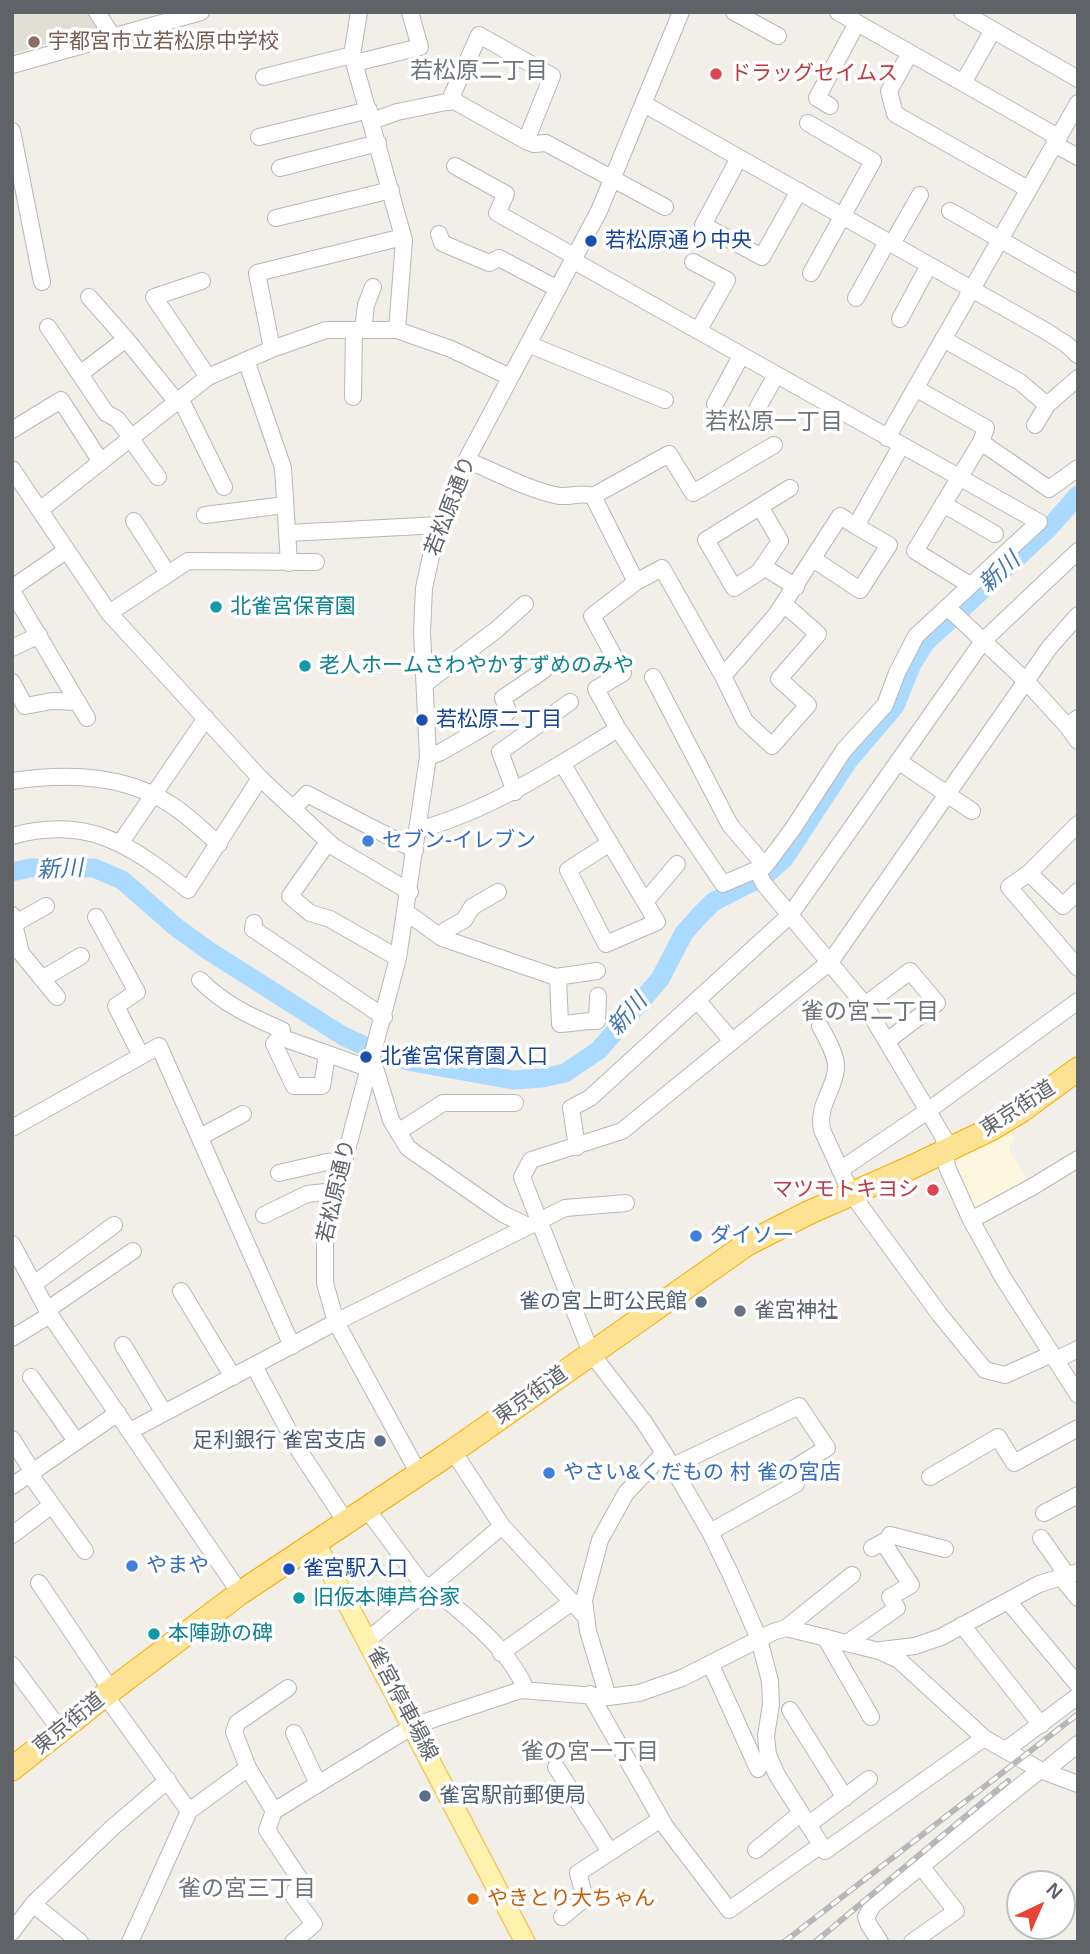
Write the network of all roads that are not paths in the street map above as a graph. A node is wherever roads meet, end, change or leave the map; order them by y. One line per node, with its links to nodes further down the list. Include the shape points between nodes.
1 (97, 12): 13 (street)
2 (201, 12): 9 (street)
3 (359, 12): 15 (street)
4 (410, 12): 15 (street, via 420,47)
5 (681, 12): 22 (street, 若松原通り)
6 (734, 12): 12 (street)
7 (838, 12): 10 (street)
8 (962, 12): 11 (street)
9 (158, 18): 13 (street)
10 (857, 23): 14 (street); 23 (street, via 817,98)
11 (993, 30): 18 (street); 19 (street)
12 (778, 36)
13 (113, 37): 16 (street)
14 (910, 53): 19 (street); 36 (street, via 889,91 895,114)
15 (354, 59): 17 (street); 24 (street)
16 (12, 65)
17 (264, 77)
18 (1078, 79)
19 (963, 83): 28 (street)
20 (449, 102): 24 (street); 29 (street, via 479,113); 29 (street, via 479,35 552,76)
21 (1078, 103): 28 (street)
22 (644, 104): 32 (street); 35 (street, 若松原通り)
23 (830, 106)
24 (370, 115): 27 (street); 30 (street)
25 (808, 123): 42 (street, via 873,160)
26 (12, 131): 53 (street)
27 (258, 137)
28 (1056, 140): 31 (street); 36 (street)
29 (526, 141): 35 (street, via 546,143)
30 (378, 143): 34 (street); 37 (street)
31 (1078, 157)
32 (739, 158): 38 (street); 38 (street, via 703,225 762,257)
33 (455, 166): 48 (street, via 506,194 497,214)
34 (280, 168)
35 (612, 181): 40 (street); 48 (street, 若松原通り)
36 (1028, 189): 46 (street)
37 (391, 190): 43 (street); 45 (street)
38 (799, 191): 42 (street)
39 (920, 195): 47 (street)
40 (666, 207)
41 (950, 211): 46 (street)
42 (844, 217): 47 (street); 51 (street)
43 (276, 218)
44 (439, 234): 56 (street, via 442,243 489,263 499,258)
45 (403, 237): 63 (street); 68 (street, via 257,273)
46 (1000, 240): 54 (street); 57 (street)
47 (890, 243): 50 (street); 59 (street)
48 (575, 259): 56 (street, 若松原通り); 64 (street)
49 (693, 262): 64 (street, via 727,280)
50 (929, 265): 57 (street); 60 (street)
51 (811, 273)
52 (202, 281): 74 (street, via 154,297)
53 (43, 282)
54 (1078, 284)
55 (373, 287): 62 (street)
56 (558, 289): 67 (street, 若松原通り)
57 (971, 289): 66 (street); 69 (street, via 1045,330)
58 (89, 297): 65 (street)
59 (856, 298)
60 (900, 319)
61 (48, 327): 72 (street)
62 (358, 330): 63 (street); 68 (street, via 326,330); 78 (street)
63 (397, 330): 75 (street)
64 (698, 331): 70 (street)
65 (127, 339): 72 (street); 79 (street)
66 (943, 339): 77 (street); 82 (street, via 1020,382)
67 (528, 344): 75 (street, 若松原通り); 80 (street)
68 (272, 349): 71 (street)
69 (1078, 355)
70 (741, 356): 73 (street); 81 (street)
71 (246, 360): 74 (street); 100 (street, via 283,468)
72 (80, 374): 86 (street, via 106,413)
73 (776, 375): 83 (street); 87 (street)
74 (208, 377): 79 (street)
75 (510, 377): 90 (street, 若松原通り)
76 (1078, 378): 82 (street)
77 (915, 388): 87 (street); 88 (street, via 986,428)
78 (353, 397)
79 (178, 400): 86 (street); 96 (street)
80 (666, 400)
81 (715, 404)
82 (1047, 405): 84 (street)
83 (757, 409)
84 (1035, 425)
85 (12, 430): 91 (street, via 61,400)
86 (131, 437): 91 (street); 94 (street)
87 (894, 442): 95 (street); 106 (street)
88 (981, 442): 92 (street, via 1049,489); 95 (street)
89 (774, 444): 98 (street, via 694,493 668,454)
90 (467, 460): 98 (street, via 544,491); 105 (street, 若松原通り)
91 (100, 461): 102 (street)
92 (1078, 468)
93 (12, 469): 102 (street)
94 (158, 477)
95 (959, 477): 99 (street); 117 (street, via 1039,522)
96 (224, 487)
97 (790, 488): 101 (street)
98 (593, 496): 116 (street)
99 (943, 504): 108 (street); 117 (street, via 915,551)
100 (285, 505): 103 (street); 107 (street)
101 (761, 508): 114 (street, via 780,541); 114 (street, via 706,540 734,588)
102 (40, 510): 109 (street)
103 (205, 515)
104 (134, 521): 115 (street)
105 (440, 525): 107 (street); 133 (street, 若松原通り, via 424,588)
106 (856, 526): 111 (street, via 841,516); 111 (street, via 889,545 859,590)
107 (288, 534): 113 (street)
108 (995, 534)
109 (68, 550): 119 (street); 123 (street)
110 (1078, 551): 126 (street)
111 (813, 559): 118 (street)
112 (316, 562): 113 (street)
113 (289, 563): 115 (street, via 188,561)
114 (764, 567): 118 (street)
115 (168, 574): 123 (street)
116 (636, 582): 129 (street, via 662,568); 139 (street, via 592,616 624,673 596,689)
117 (970, 586): 122 (street)
118 (796, 587): 121 (street)
119 (12, 589): 125 (street)
120 (524, 604): 133 (street, via 496,631)
121 (784, 604): 129 (street); 129 (street, via 818,634 779,679 808,705 772,746 745,722)
122 (952, 612): 126 (street); 160 (street, via 916,636 885,705 844,750)
123 (109, 613): 137 (street)
124 (1078, 615): 131 (street)
125 (39, 635): 127 (street); 134 (street)
126 (983, 642): 131 (street); 142 (street)
127 (12, 648)
128 (544, 670): 141 (street, via 503,698 508,710 505,715)
129 (723, 676)
130 (653, 677): 160 (street, via 730,825)
131 (1026, 681): 138 (street); 147 (street)
132 (12, 682): 134 (street, via 25,706)
133 (425, 683): 141 (street, 若松原通り)
134 (78, 702): 136 (street)
135 (570, 702): 146 (street, via 500,752)
136 (87, 718)
137 (206, 718): 144 (street); 148 (street)
138 (1072, 722): 140 (street)
139 (618, 729): 143 (street); 160 (street, via 723,884)
140 (1078, 741)
141 (428, 757): 152 (street, 若松原通り)
142 (898, 761): 147 (street); 168 (street)
143 (562, 764): 146 (street); 156 (street)
144 (260, 778): 149 (street); 157 (street)
145 (12, 781): 148 (street, via 87,777 131,785)
146 (514, 792): 152 (street)
147 (948, 794): 150 (street); 175 (street)
148 (153, 795): 154 (street); 157 (street, via 174,806)
149 (293, 809): 155 (street); 158 (street, via 307,794)
150 (972, 811)
151 (1078, 824): 161 (street)
152 (418, 830): 158 (street, 若松原通り)
153 (12, 836): 154 (street, via 50,829 83,831)
154 (121, 842): 157 (street, via 188,890)
155 (328, 842): 163 (street); 174 (street, via 290,896 310,913 330,919)
156 (610, 843): 165 (street); 165 (street, via 568,870 606,944 657,922)
157 (219, 844)
158 (415, 850): 163 (street, 若松原通り)
159 (677, 864): 165 (street)
160 (761, 873): 168 (street)
161 (1029, 873): 162 (street, via 1063,906); 176 (street, via 1009,887)
162 (1078, 891)
163 (410, 892): 167 (street, 若松原通り)
164 (498, 892): 172 (street, via 446,930)
165 (645, 902)
166 (46, 906): 170 (street)
167 (406, 912): 172 (street); 174 (street, 若松原通り)
168 (790, 915): 175 (street); 183 (street)
169 (96, 917): 193 (street, via 137,992 116,1006)
170 (13, 920): 179 (street, via 21,953)
171 (254, 923): 186 (street, via 253,929)
172 (447, 939): 178 (street)
173 (81, 957): 179 (street)
174 (398, 958): 186 (street, 若松原通り)
175 (831, 961): 185 (street); 189 (street)
176 (1078, 968)
177 (597, 971): 178 (street)
178 (558, 977): 181 (street, via 559,1024 597,1021)
179 (42, 979): 182 (street)
180 (200, 980): 188 (street, via 229,1004 282,1030)
181 (597, 996)
182 (57, 997)
183 (697, 1000): 189 (street); 201 (street, via 590,1098 571,1108)
184 (1078, 1000): 196 (street)
185 (865, 1005): 190 (street); 190 (street, via 910,971 937,1003)
186 (384, 1017): 192 (street, 若松原通り)
187 (820, 1026): 205 (street, via 836,1070 820,1120)
188 (280, 1038): 191 (street); 191 (street, via 274,1044 294,1086 323,1086)
189 (732, 1041): 201 (street, via 622,1131)
190 (887, 1041): 196 (street)
191 (327, 1055): 192 (street)
192 (372, 1055): 199 (street); 204 (street, 若松原通り)
193 (141, 1056): 198 (street); 200 (street, via 159,1046)
194 (1078, 1069): 202 (highway, 東京街道, via 1021,1111)
195 (515, 1103): 199 (street, via 443,1103)
196 (929, 1110): 202 (street, via 944,1138); 205 (street)
197 (243, 1114): 200 (street)
198 (12, 1128)
199 (398, 1132): 212 (street, via 408,1148 503,1214)
200 (200, 1137): 222 (street)
201 (577, 1147): 212 (street, via 531,1160 522,1177)
202 (945, 1152): 208 (highway, 東京街道); 211 (street, via 951,1178)
203 (1078, 1159): 211 (street)
204 (343, 1161): 206 (street); 207 (street, 若松原通り)
205 (840, 1170): 208 (street)
206 (279, 1173)
207 (335, 1191): 210 (street, via 307,1194); 219 (street, 若松原通り, via 323,1266)
208 (851, 1193): 224 (highway, 東京街道, via 747,1244); 225 (street, via 985,1370 1005,1375)
209 (626, 1203): 212 (street, via 565,1208)
210 (264, 1215)
211 (971, 1220): 225 (street)
212 (534, 1223): 219 (street); 224 (street)
213 (114, 1225): 216 (street)
214 (12, 1244): 216 (street)
215 (133, 1251): 218 (street)
216 (34, 1284): 218 (street)
217 (181, 1291): 228 (street)
218 (49, 1312): 220 (street); 230 (street)
219 (336, 1322): 222 (street); 239 (street, 若松原通り)
220 (12, 1338)
221 (124, 1345): 231 (street)
222 (292, 1346): 226 (street)
223 (1078, 1349): 225 (street)
224 (591, 1353): 236 (highway, 東京街道); 237 (street)
225 (1054, 1357): 229 (street)
226 (254, 1366): 228 (street); 246 (street, via 300,1452)
227 (31, 1377): 235 (street)
228 (233, 1377): 231 (street)
229 (1078, 1395)
230 (118, 1413): 233 (street); 235 (street)
231 (164, 1413): 233 (street)
232 (1078, 1428): 240 (street, via 1014,1463 998,1437)
233 (130, 1431): 258 (street)
234 (12, 1439): 238 (street)
235 (76, 1441): 238 (street)
236 (453, 1451): 239 (highway, 東京街道); 247 (street)
237 (667, 1460): 248 (street); 248 (street, via 799,1406 827,1448 788,1472 796,1484); 262 (street, via 626,1493 600,1540 584,1600)
238 (32, 1471): 241 (street); 243 (street)
239 (419, 1474): 244 (highway, 東京街道)
240 (930, 1477)
241 (12, 1486)
242 (1078, 1495): 245 (street)
243 (52, 1505): 249 (street); 253 (street)
244 (366, 1508): 246 (highway, 東京街道); 257 (street)
245 (1044, 1513)
246 (346, 1522): 251 (highway, 東京街道)
247 (502, 1526): 257 (street); 261 (street)
248 (710, 1532): 266 (street)
249 (12, 1535)
250 (1041, 1538): 255 (street)
251 (316, 1542): 258 (highway, 東京街道); 267 (main road, 雀宮停車場線)
252 (945, 1549): 268 (street, via 890,1535 878,1545 911,1585 890,1597 897,1608)
253 (85, 1551)
254 (852, 1575): 264 (street)
255 (1069, 1575): 259 (street); 260 (street)
256 (39, 1583): 276 (street)
257 (428, 1587): 267 (street); 270 (street)
258 (240, 1593): 276 (highway, 東京街道)
259 (1078, 1598)
260 (1008, 1601): 263 (street); 273 (street)
261 (572, 1602): 262 (street); 270 (street)
262 (585, 1616): 279 (street)
263 (961, 1625): 269 (street, via 915,1646); 282 (street)
264 (786, 1628): 265 (street); 266 (street)
265 (825, 1637): 268 (street); 281 (street)
266 (758, 1639): 272 (street); 302 (street, via 770,1681 768,1755)
267 (368, 1640): 283 (main road, 雀宮停車場線)
268 (847, 1643): 269 (street)
269 (879, 1651): 286 (street, via 908,1667)
270 (501, 1653): 275 (street, via 519,1673)
271 (12, 1665): 284 (street)
272 (711, 1665): 279 (street, via 639,1693); 292 (street)
273 (1078, 1685)
274 (288, 1688): 290 (street, via 237,1723 234,1732)
275 (526, 1690): 277 (street); 283 (street)
276 (108, 1693): 284 (highway, 東京街道); 295 (street)
277 (590, 1694): 279 (street); 301 (street)
278 (1078, 1696): 282 (street)
279 (608, 1697)
280 (790, 1710): 298 (street)
281 (871, 1717)
282 (1041, 1725): 288 (street)
283 (413, 1726): 296 (street); 313 (main road, 雀宮停車場線)
284 (61, 1731): 291 (highway, 東京街道)
285 (293, 1733): 296 (street)
286 (985, 1738): 288 (street); 303 (street, via 825,1851)
287 (1078, 1744): 293 (street)
288 (1007, 1749): 293 (street)
289 (555, 1767): 305 (street)
290 (248, 1768): 299 (street); 300 (street)
291 (12, 1769)
292 (758, 1769)
293 (1042, 1771): 297 (street); 306 (street)
294 (869, 1779): 298 (street)
295 (168, 1780): 299 (street); 307 (street)
296 (318, 1784): 300 (street)
297 (1078, 1784)
298 (845, 1798): 302 (street)
299 (189, 1811): 311 (street)
300 (274, 1811): 312 (street, via 267,1830 303,1884 294,1897 314,1924)
301 (661, 1819): 303 (street, via 729,1910); 305 (street)
302 (804, 1819): 303 (street); 304 (street)
303 (821, 1845)
304 (755, 1850)
305 (610, 1852): 308 (street, via 578,1873 584,1899)
306 (921, 1866): 314 (street, via 866,1916); 315 (street, via 956,1912)
307 (33, 1904): 309 (street); 310 (street)
308 (562, 1917)
309 (12, 1932)
310 (80, 1942)
311 (130, 1942)
312 (293, 1942)
313 (525, 1942)
314 (880, 1942)
315 (912, 1942)

